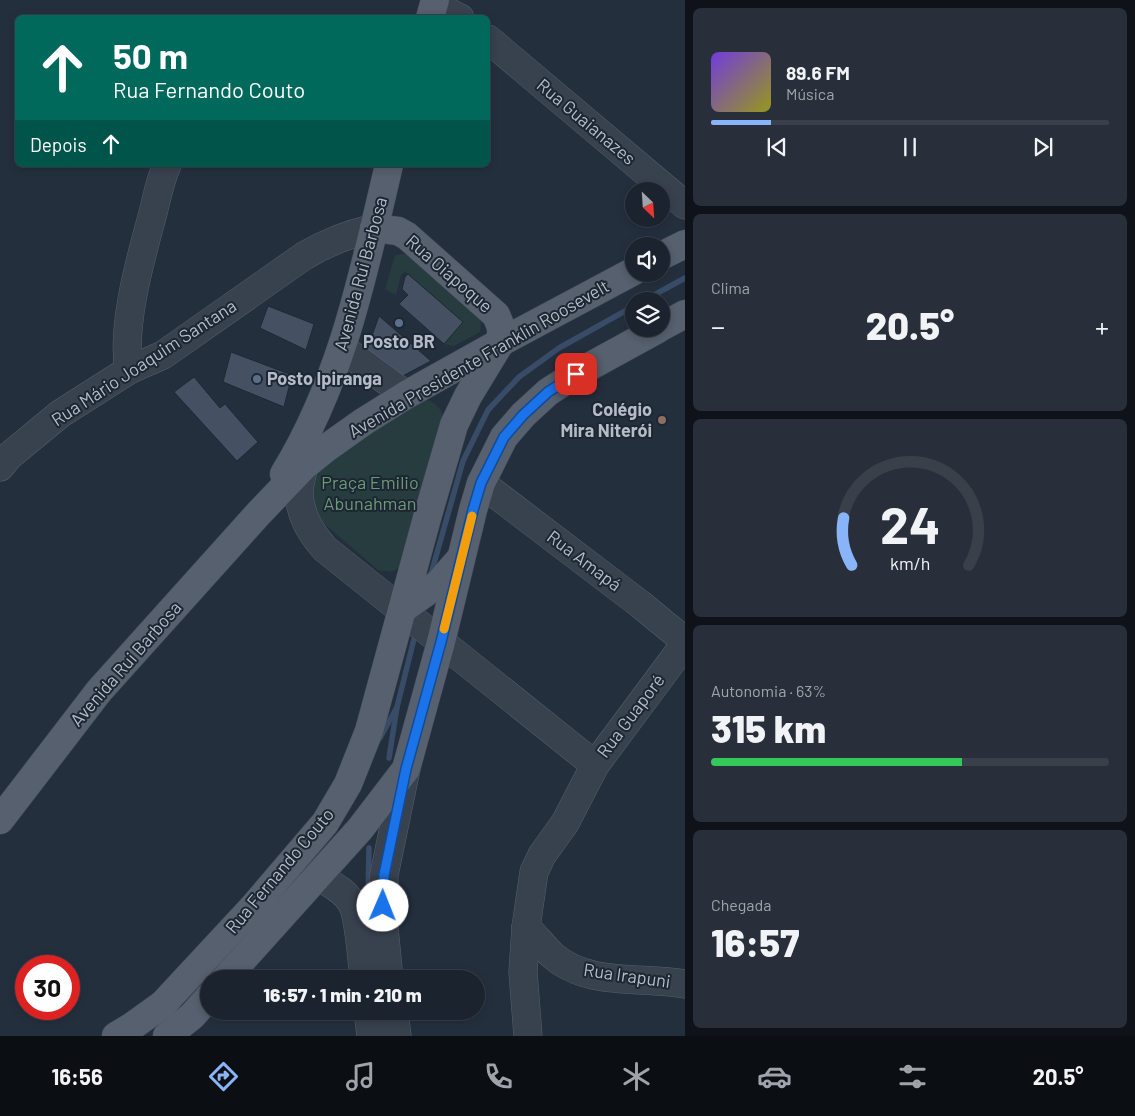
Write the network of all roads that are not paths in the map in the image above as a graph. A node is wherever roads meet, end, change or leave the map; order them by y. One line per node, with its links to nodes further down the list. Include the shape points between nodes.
1 (433, 8): 2 (street)
2 (452, 15)
3 (490, 42): 6 (street, Rua Guaianazes)
4 (166, 167): 16 (street, via 141,257 128,325 126,357)
5 (389, 167): 7 (main road, Avenida Rui Barbosa)
6 (685, 204)
7 (374, 228): 14 (main road, Rua Oiapoque, via 398,231 407,236 496,315 501,327); 15 (main road, Avenida Rui Barbosa); 16 (street, Rua Mário Joaquim Santana, via 317,248 163,355)
8 (685, 244): 9 (main road)
9 (670, 252)
10 (625, 276): 14 (main road, Avenida Presidente Franklin Roosevelt)
11 (685, 314): 12 (main road)
12 (670, 322)
13 (644, 337): 22 (main road, via 548,392 504,437)
14 (501, 342): 17 (main road, Avenida Presidente Franklin Roosevelt); 18 (main road)
15 (342, 348): 17 (street); 23 (main road, Avenida Rui Barbosa, via 304,441)
16 (129, 370): 21 (street, Rua Mário Joaquim Santana, via 60,414 8,456)
17 (406, 395): 18 (main road, via 437,397 450,410); 19 (main road, Avenida Presidente Franklin Roosevelt)
18 (454, 425): 25 (main road)
19 (325, 449): 20 (main road, Avenida Rui Barbosa)
20 (304, 466): 23 (main road, Avenida Rui Barbosa); 25 (street, via 299,492 312,534 326,549)
21 (0, 467)
22 (481, 483): 24 (main road); 27 (street, Rua Amapá, via 640,604)
23 (259, 513): 30 (main road, Avenida Rui Barbosa, via 99,691)
24 (462, 558): 25 (main road, via 439,583); 26 (main road, Rua Fernando Couto)
25 (403, 610): 26 (street); 40 (main road, Rua Fernando Couto, via 369,731 348,784 325,823 163,1004)
26 (441, 642): 28 (street); 29 (main road, Rua Fernando Couto)
27 (685, 643): 28 (street, Rua Guaporé)
28 (595, 765): 32 (street, Rua Guaporé, via 565,823 534,872)
29 (406, 769): 31 (main road, Rua Fernando Couto, via 360,829); 35 (street, via 384,875 383,917)
30 (0, 820)
31 (318, 875): 33 (main road, Rua Fernando Couto); 34 (street, via 352,902)
32 (526, 927): 36 (street, Rua Irapuni, via 553,956 580,972); 44 (street, Rua Guaporé, via 523,972)
33 (233, 970)
34 (363, 970)
35 (388, 970)
36 (685, 984)
37 (200, 1007): 41 (main road)
38 (369, 1020): 42 (street)
39 (395, 1020): 43 (street)
40 (116, 1036)
41 (167, 1036)
42 (371, 1036)
43 (397, 1036)
44 (528, 1036)

